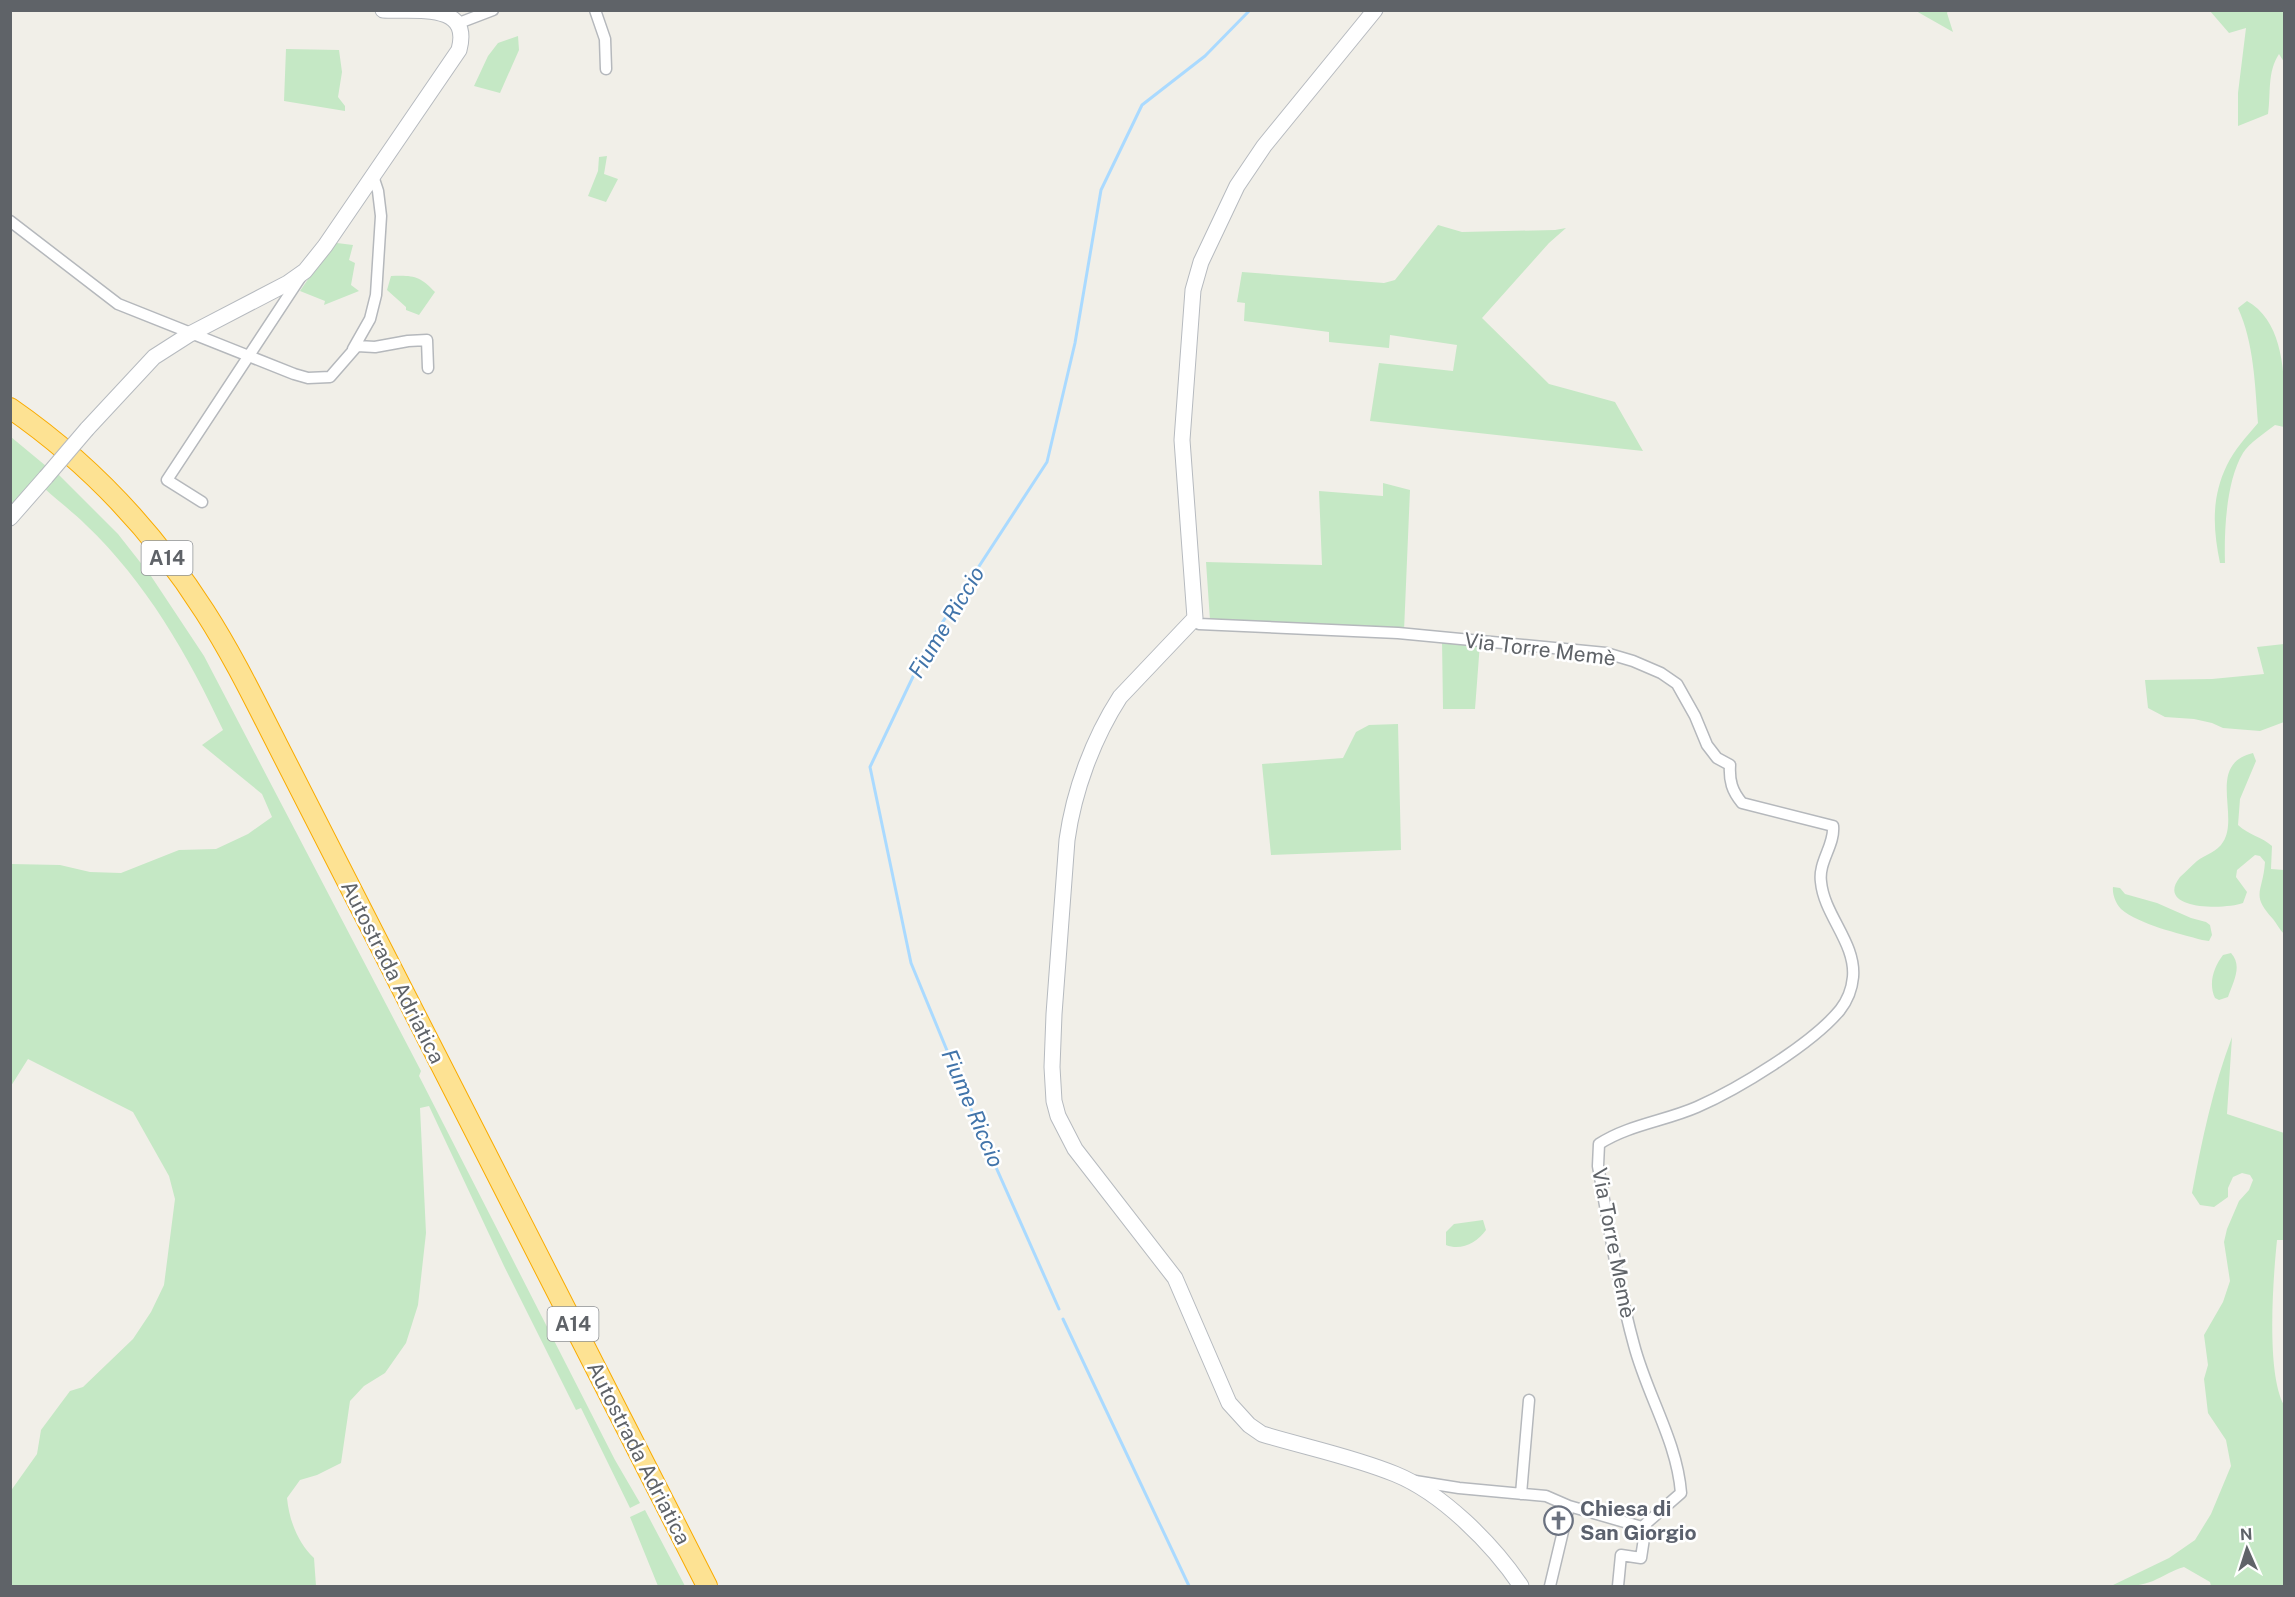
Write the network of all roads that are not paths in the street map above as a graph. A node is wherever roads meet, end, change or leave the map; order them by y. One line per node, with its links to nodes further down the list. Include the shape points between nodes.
1 (383, 10): 5 (street, via 437,13)
2 (493, 10): 5 (street)
3 (596, 10): 6 (street, via 605,39)
4 (1375, 10): 18 (street, via 1264,146 1237,186 1195,280 1182,440)
5 (459, 23): 7 (street, via 459,50)
6 (606, 69)
7 (373, 176): 9 (street); 11 (street, via 381,216 376,295 370,319)
8 (10, 221): 10 (street, via 118,304)
9 (304, 271): 10 (street, via 274,292); 12 (street)
10 (190, 334): 12 (street); 17 (street, bridge, via 154,357)
11 (353, 349): 12 (street, via 339,369 322,379 308,378); 13 (street, via 427,340)
12 (248, 356): 16 (street, via 166,480)
13 (428, 368)
14 (10, 408): 19 (highway, Autostrada Adriatica / A14, via 88,471 154,540 220,637)
15 (10, 424): 19 (highway, Autostrada Adriatica / A14, via 75,477 149,556 208,642)
16 (202, 502)
17 (10, 518)
18 (1195, 618): 22 (street, via 1120,697 1088,760 1070,816 1054,1014 1052,1066 1056,1108 1075,1149 1175,1278 1222,1389 1237,1414 1262,1434); 25 (street, Via Torre Memè, via 1199,624 1398,633 1573,649 1633,661 1677,684 1707,745 1717,758 1730,765 1734,793 1742,802 1833,826 1820,880 1852,964 1850,991 1841,1008 1827,1024 1786,1055 1740,1084 1697,1107 1613,1135 1599,1144 1598,1166 1634,1346 1680,1473 1681,1493)
19 (271, 747): 20 (highway, Autostrada Adriatica / A14)
20 (433, 1064): 26 (highway, Autostrada Adriatica / A14); 27 (highway, Autostrada Adriatica / A14)
21 (1529, 1400): 23 (street)
22 (1410, 1480): 23 (street); 28 (street, via 1482,1537)
23 (1521, 1494): 24 (street, via 1546,1496)
24 (1569, 1506): 25 (street); 29 (street)
25 (1646, 1525): 30 (street, via 1641,1558 1621,1555)
26 (693, 1587)
27 (708, 1587)
28 (1521, 1587)
29 (1550, 1587)
30 (1618, 1587)

